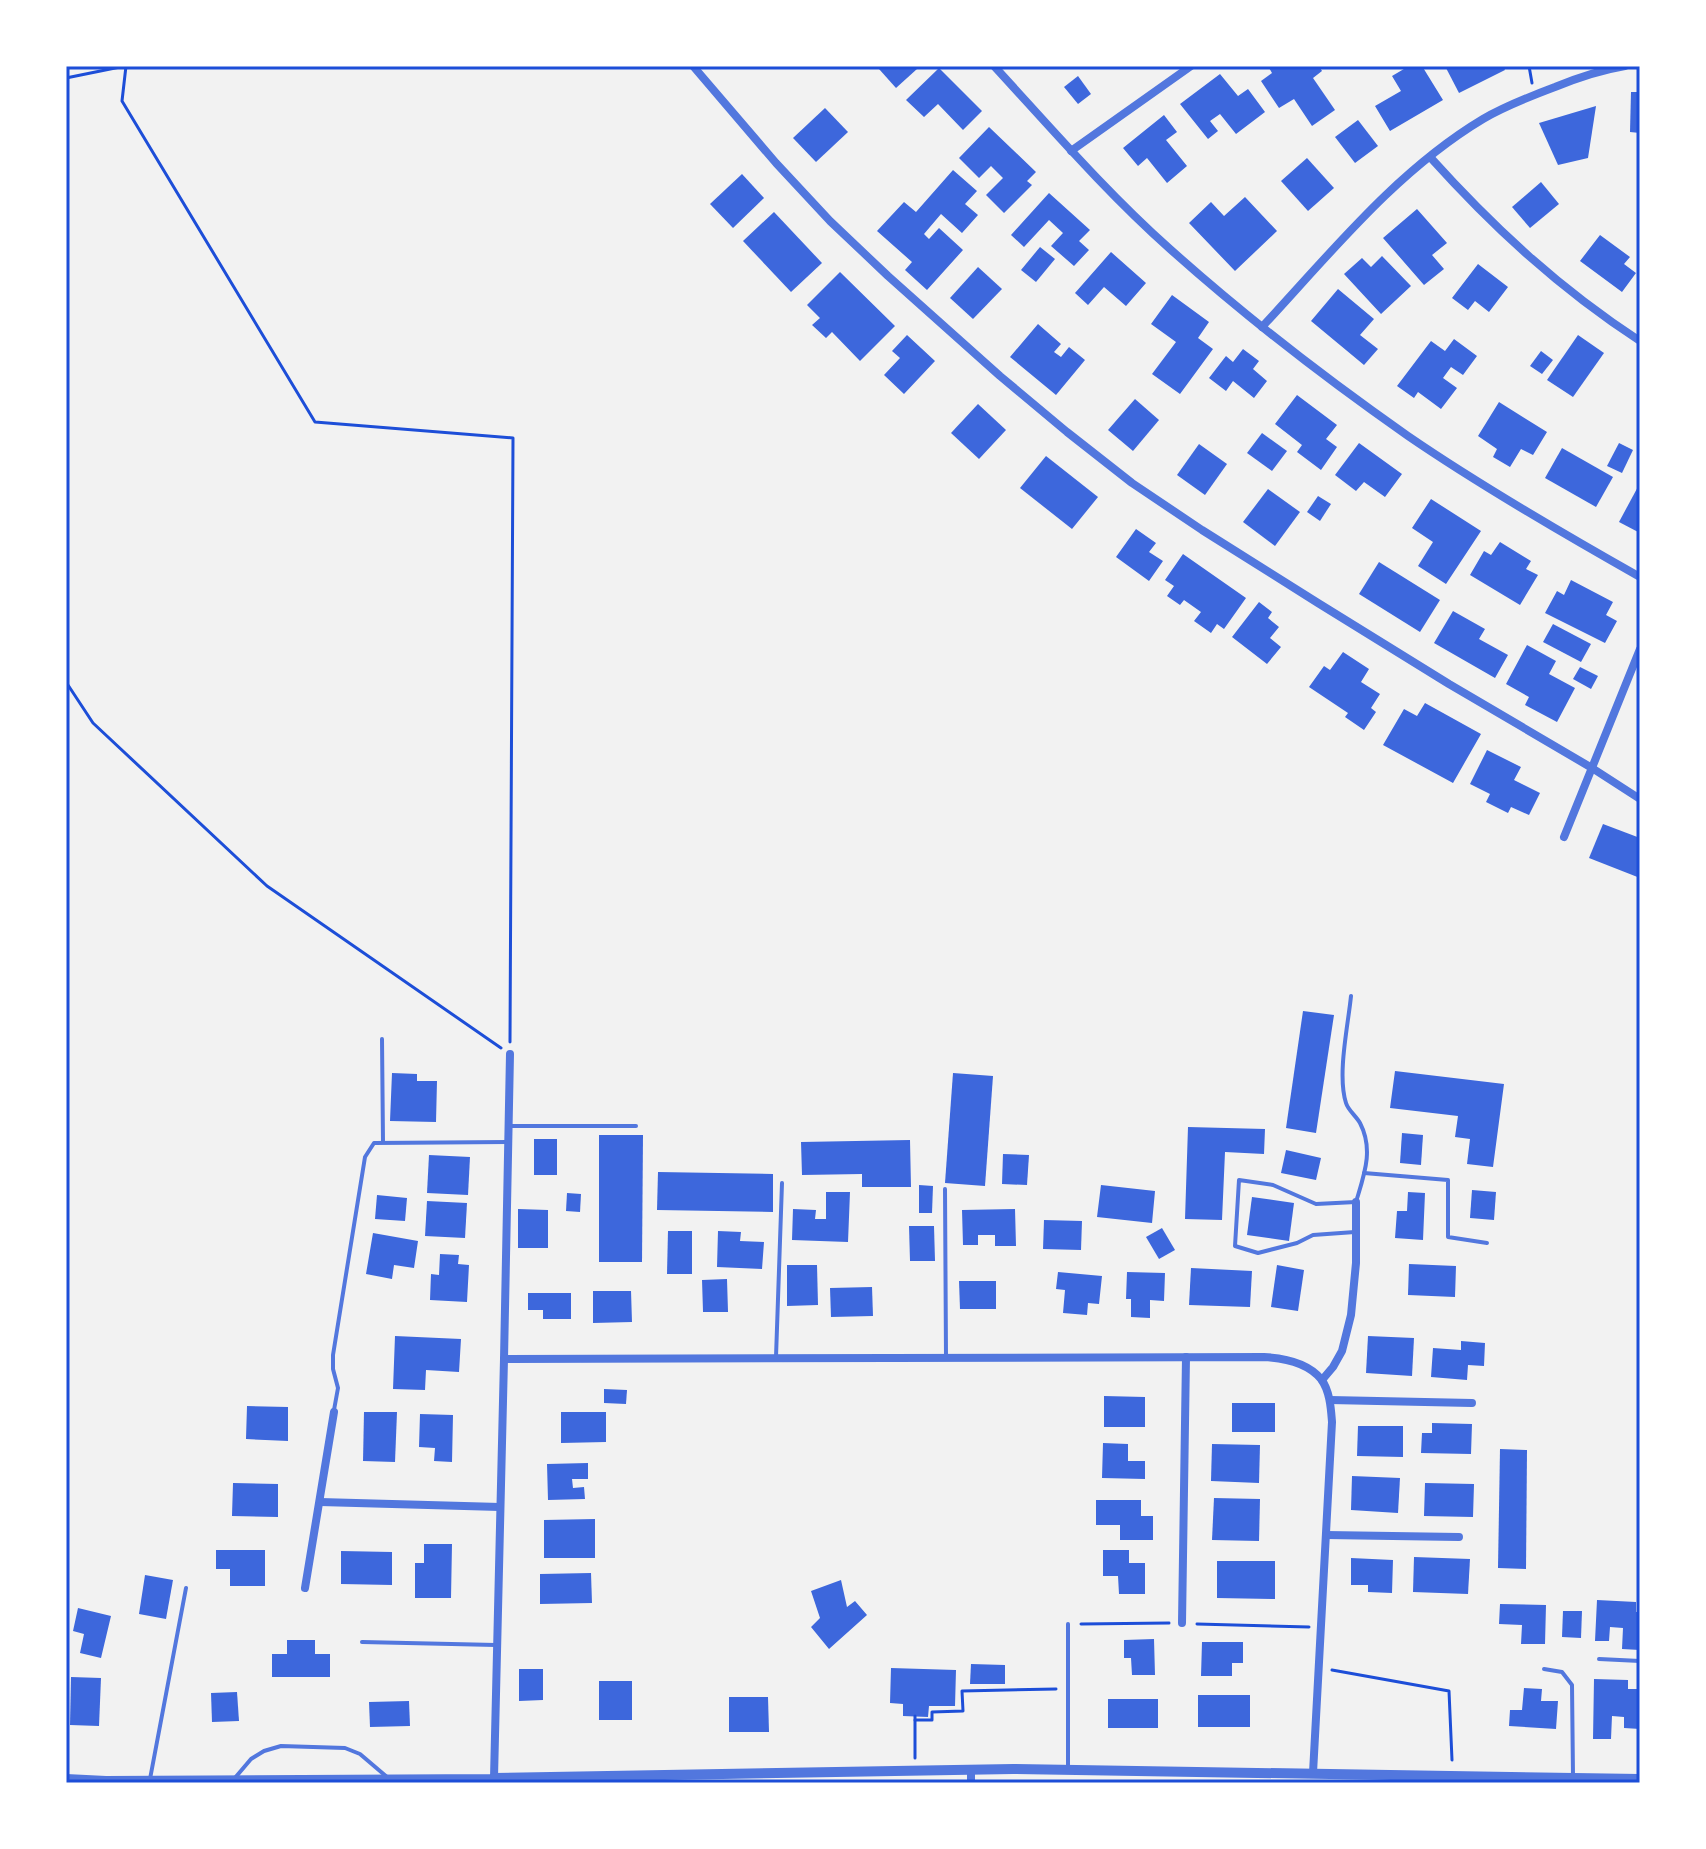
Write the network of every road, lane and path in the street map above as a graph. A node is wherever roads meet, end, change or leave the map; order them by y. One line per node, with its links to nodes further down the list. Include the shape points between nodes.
1 (126, 66): 6 (path); 19 (path, via 122,101 315,422 513,438)
2 (693, 66): 14 (street, via 849,239 1000,376 1110,466 1202,530)
3 (994, 66): 7 (street)
4 (1191, 66): 7 (street)
5 (1625, 66): 8 (street, via 1535,94 1484,119)
6 (66, 78)
7 (1071, 151): 9 (street, via 1169,248)
8 (1430, 157): 9 (street, via 1371,211); 10 (street, via 1517,247)
9 (1262, 327): 11 (street, via 1410,437)
10 (1640, 341)
11 (1640, 577)
12 (1640, 649): 14 (street)
13 (66, 682): 19 (path, via 93,723 267,886)
14 (1592, 768): 15 (street); 16 (street)
15 (1640, 799)
16 (1564, 837)
17 (1351, 996): 24 (lane, via 1342,1076 1346,1105 1360,1122 1365,1140)
18 (382, 1039): 22 (lane)
19 (510, 1054): 20 (street)
20 (509, 1126): 21 (lane); 23 (street)
21 (636, 1126)
22 (383, 1142): 23 (lane); 37 (lane, via 374,1143 365,1157 333,1355 338,1388)
23 (508, 1142): 33 (street)
24 (1364, 1173): 27 (lane); 29 (lane, via 1448,1180 1448,1237)
25 (782, 1183): 32 (lane)
26 (945, 1189): 30 (lane)
27 (1356, 1202): 28 (street); 28 (lane, via 1316,1204 1273,1185 1239,1180 1235,1246 1258,1253 1313,1235)
28 (1356, 1232): 34 (street, via 1351,1315 1342,1351)
29 (1487, 1243)
30 (946, 1357): 31 (street); 32 (street)
31 (1186, 1357): 34 (street, via 1285,1359); 44 (street)
32 (776, 1358): 33 (street)
33 (504, 1359): 39 (street)
34 (1322, 1380): 35 (street)
35 (1330, 1400): 36 (street); 40 (street)
36 (1472, 1403)
37 (334, 1412): 38 (street)
38 (320, 1502): 39 (street); 43 (street)
39 (500, 1507): 47 (street)
40 (1326, 1535): 41 (street); 50 (street)
41 (1459, 1537)
42 (186, 1588): 64 (lane)
43 (305, 1588)
44 (1182, 1623)
45 (1068, 1624): 52 (lane)
46 (362, 1642): 47 (lane)
47 (497, 1645): 65 (street)
48 (1599, 1659): 49 (lane)
49 (1640, 1661)
50 (1319, 1668): 56 (street); 66 (path, via 1449,1691)
51 (1544, 1669): 61 (lane, via 1562,1672 1572,1685)
52 (1068, 1689): 54 (path, via 962,1691 963,1711 932,1712 932,1720 915,1718); 55 (lane)
53 (971, 1769): 54 (street); 55 (street); 68 (street)
54 (915, 1770): 59 (street)
55 (1068, 1770): 60 (street)
56 (1313, 1773): 60 (street); 66 (street)
57 (66, 1778): 64 (street)
58 (389, 1778): 62 (lane, via 345,1748 281,1746 251,1759); 65 (street); 67 (street)
59 (731, 1778): 65 (street)
60 (1226, 1778)
61 (1573, 1778): 63 (street); 66 (street)
62 (234, 1779): 64 (street); 67 (street)
63 (1640, 1779)
64 (150, 1780)
65 (494, 1780)
66 (1452, 1780)
67 (273, 1781)
68 (971, 1783)

